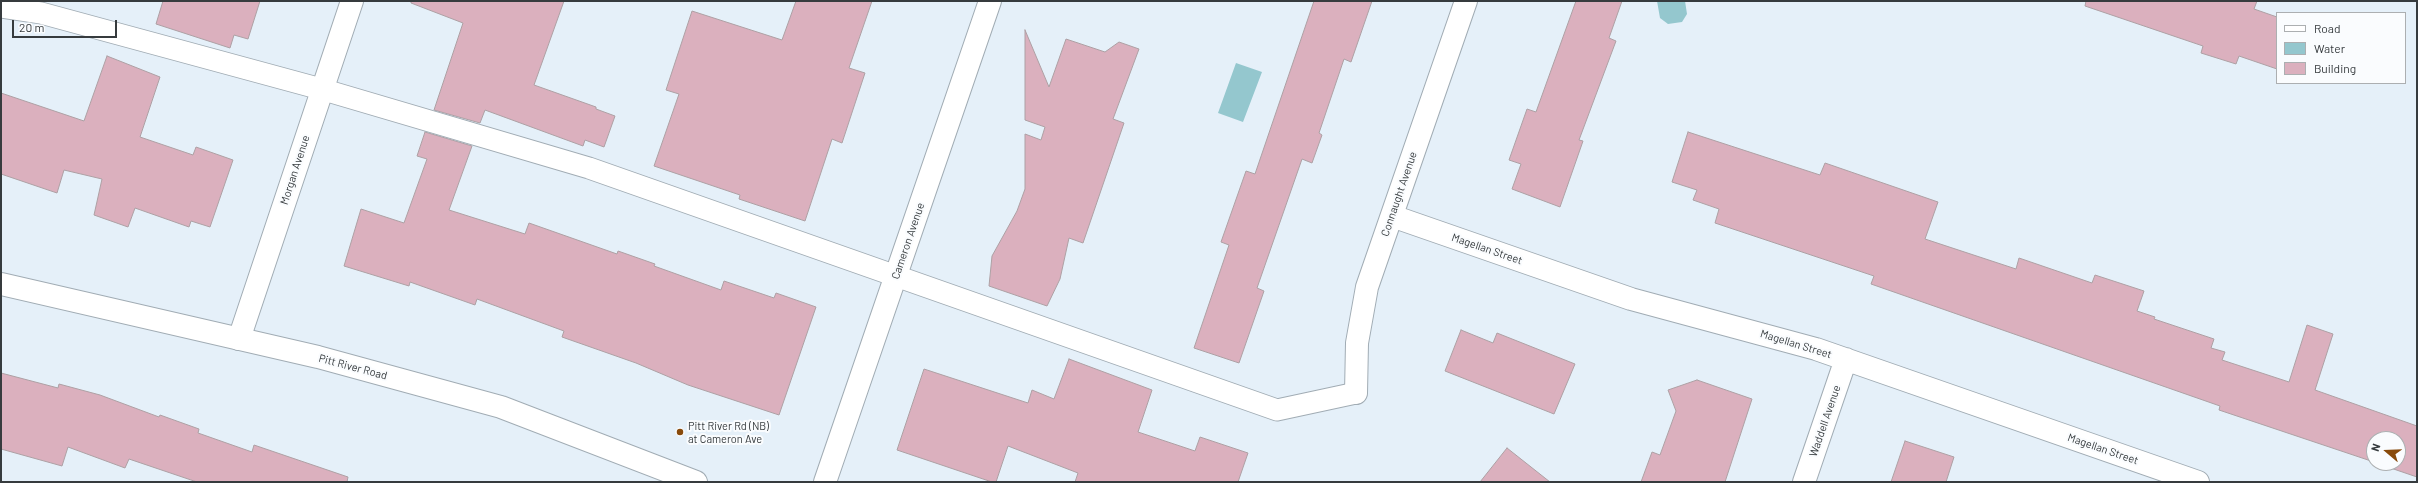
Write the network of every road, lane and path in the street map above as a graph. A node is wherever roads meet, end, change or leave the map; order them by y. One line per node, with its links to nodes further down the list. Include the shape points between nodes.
1 (352, 1): 5 (street, Morgan Avenue)
2 (990, 1): 7 (street, Cameron Avenue)
3 (1466, 1): 6 (street, Connaught Avenue)
4 (1, 7): 5 (lane, via 41,13)
5 (321, 89): 7 (lane, via 589,168); 9 (street, Morgan Avenue)
6 (1392, 216): 10 (street, Magellan Street, via 1631,299 1786,340); 11 (street, Connaught Avenue, via 1367,287 1361,316 1357,343)
7 (896, 276): 11 (lane, via 1277,410); 13 (street, Cameron Avenue)
8 (1, 284): 9 (street, Pitt River Road)
9 (239, 339): 12 (street, Pitt River Road, via 318,357 501,407)
10 (1846, 359): 14 (street, Waddell Avenue); 15 (street, Magellan Street)
11 (1356, 393)
12 (696, 482)
13 (825, 482)
14 (1804, 482)
15 (2198, 482)

